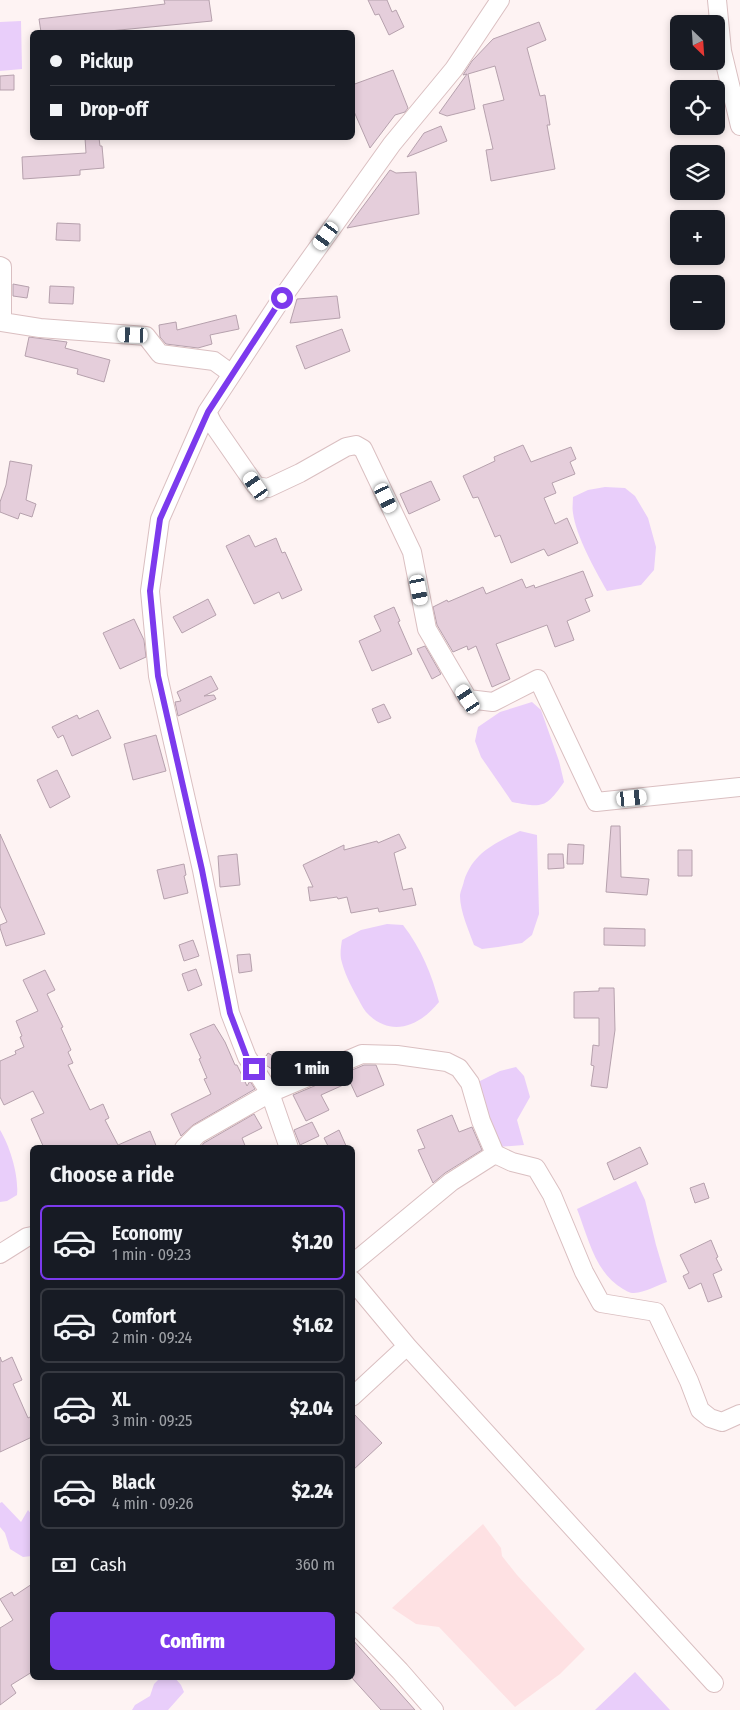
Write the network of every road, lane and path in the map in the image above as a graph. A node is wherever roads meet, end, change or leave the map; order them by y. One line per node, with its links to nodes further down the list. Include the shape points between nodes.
1 (500, 0): 5 (street, via 454,69 392,144)
2 (717, 0): 3 (street, via 722,51)
3 (740, 126)
4 (0, 266): 5 (street, via 2,322 146,336 160,354 214,361)
5 (232, 374): 6 (street)
6 (208, 412): 7 (street, via 256,486 268,488 346,447 356,445 363,449 412,552 427,629 468,699 493,702 538,679 596,802); 8 (street, via 160,519 150,591 158,676 230,1013 247,1058)
7 (740, 787)
8 (270, 1093): 9 (street, via 198,1134); 10 (street); 11 (street, via 362,1054 397,1054 447,1062 459,1068 470,1083)
9 (187, 1145)
10 (288, 1145)
11 (495, 1154): 14 (street, via 450,1182); 18 (street, via 536,1168 552,1195 584,1272 601,1303 656,1312 700,1410 722,1422)
12 (30, 1237): 13 (street)
13 (0, 1254)
14 (355, 1261)
15 (355, 1284): 16 (street)
16 (407, 1346): 17 (street); 20 (street)
17 (355, 1394)
18 (740, 1414)
19 (355, 1624): 21 (street)
20 (714, 1683)
21 (434, 1710)

